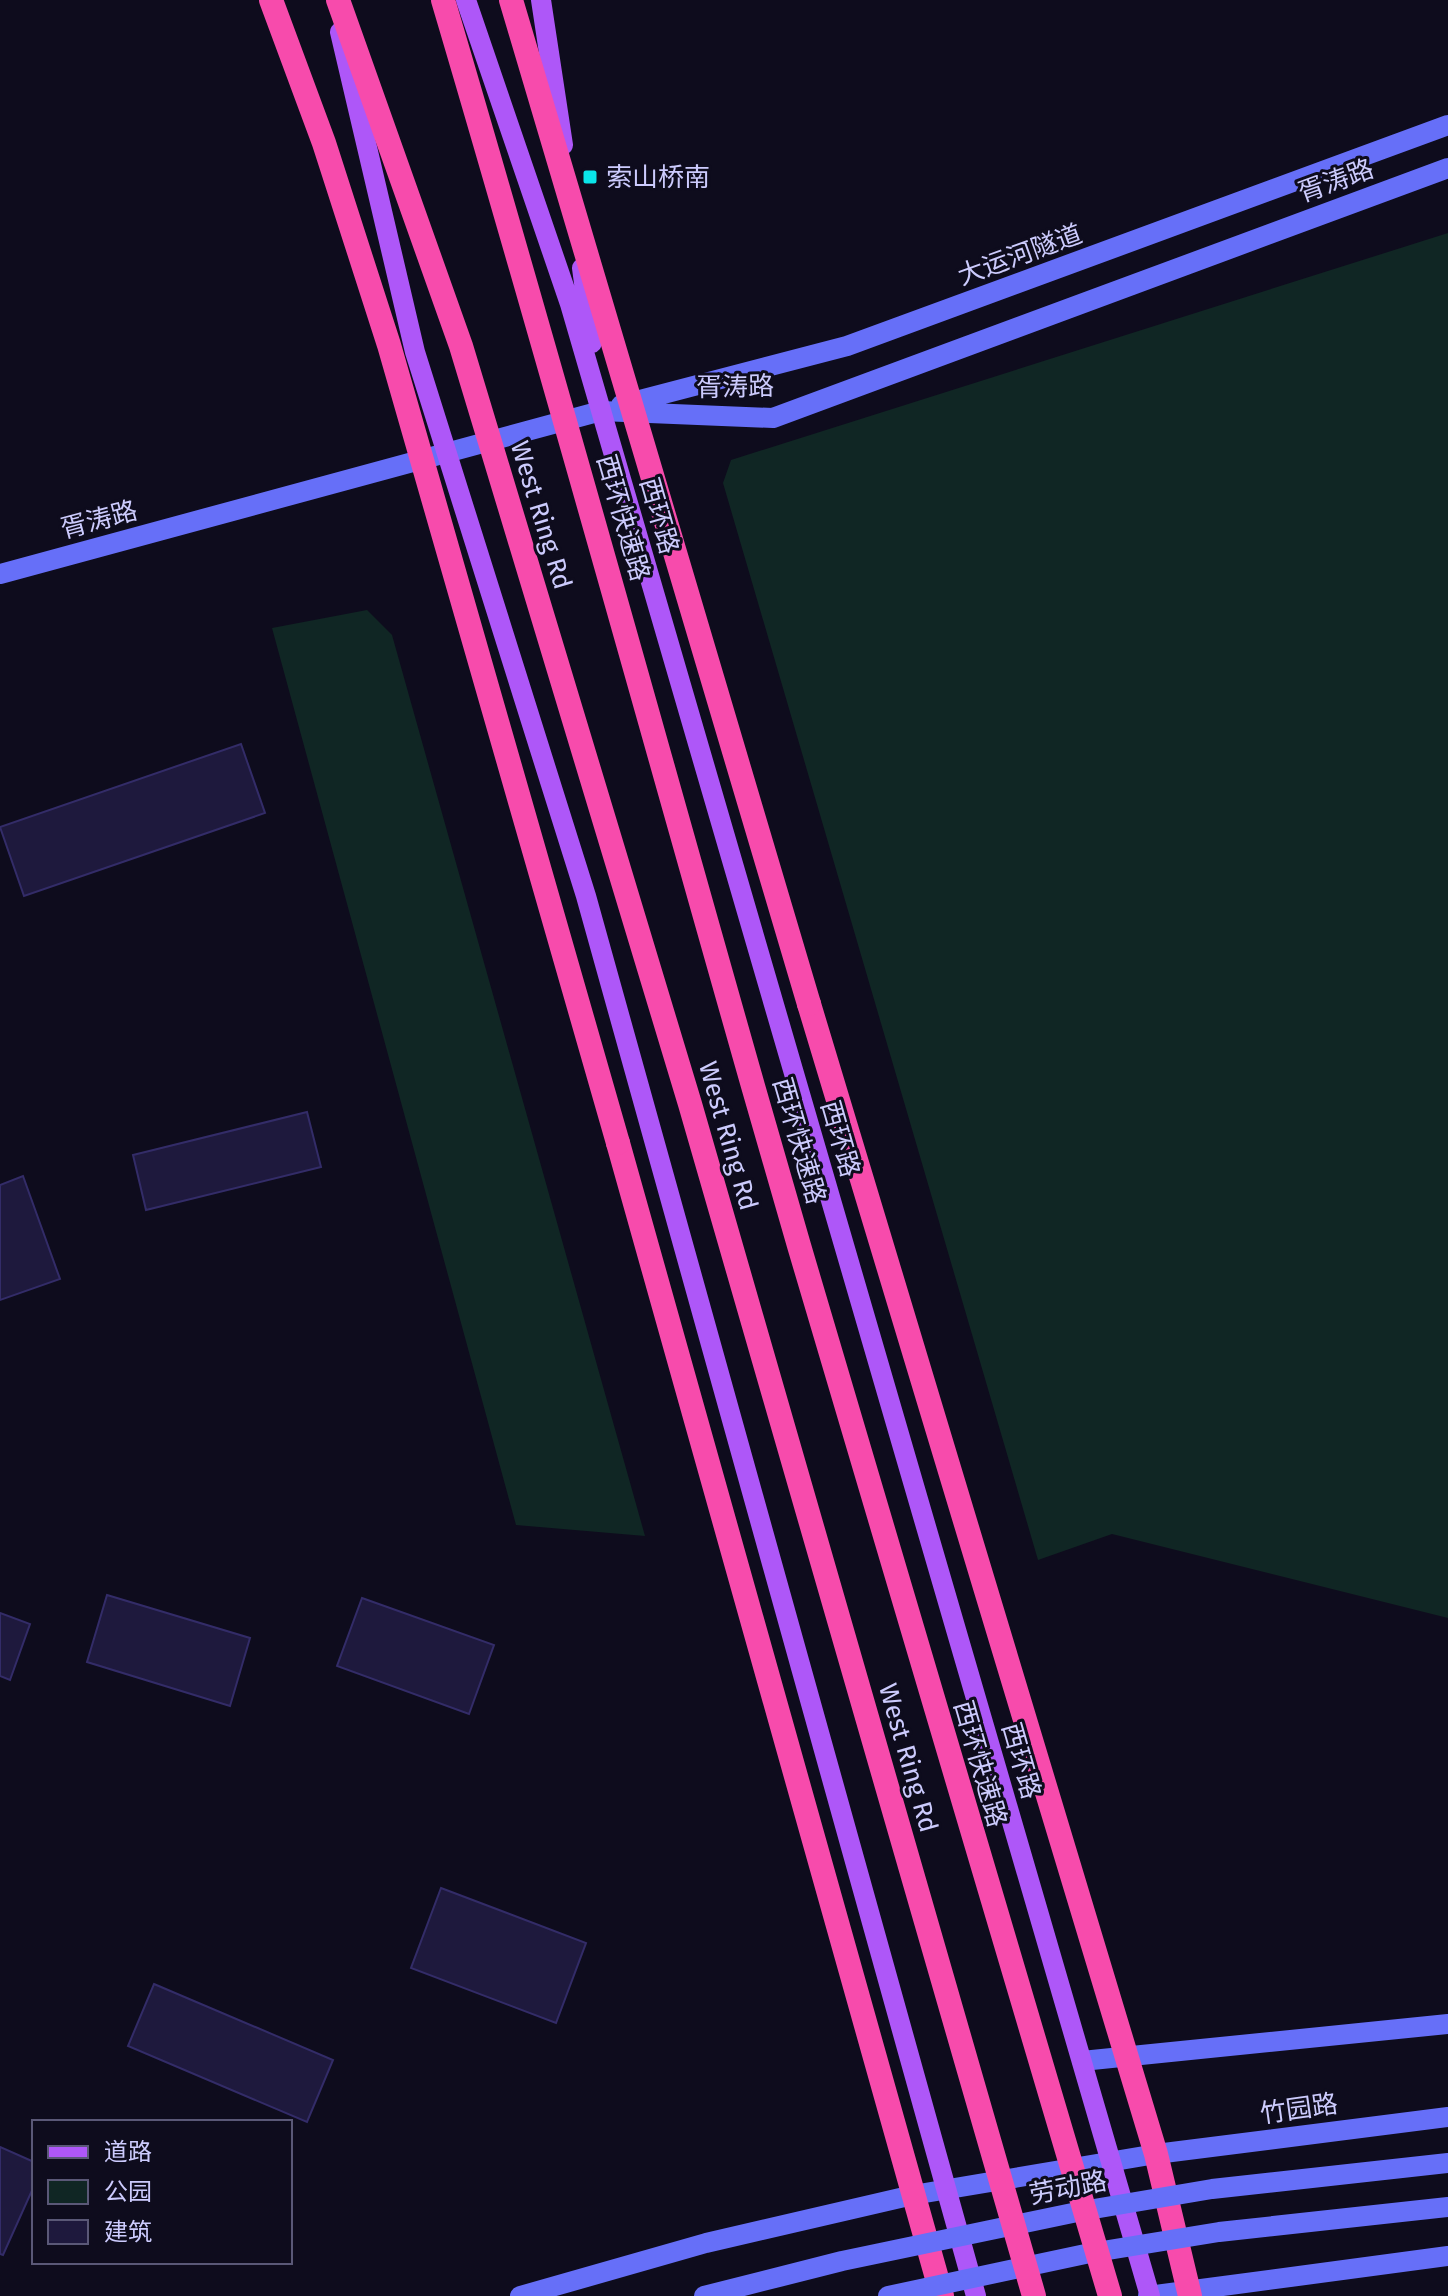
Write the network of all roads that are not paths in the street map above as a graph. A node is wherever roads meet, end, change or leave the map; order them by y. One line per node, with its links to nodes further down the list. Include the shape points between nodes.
1 (271, 0): 20 (highway, bridge, via 389,345)
2 (335, 0): 10 (main road, via 415,352); 29 (highway, West Ring Rd, bridge, via 461,346 690,1104)
3 (443, 0): 30 (highway, 西环快速路, bridge, via 793,1222)
4 (466, 0): 9 (main road, 西环路)
5 (511, 0): 13 (highway, bridge)
6 (541, 0): 9 (main road)
7 (1448, 125): 9 (street, 大运河隧道, via 847,346)
8 (1448, 168): 9 (street, 胥涛路, via 773,418)
9 (601, 411): 10 (street, 胥涛路); 14 (main road, 西环路)
10 (448, 454): 11 (street, 胥涛路); 19 (main road, via 586,896)
11 (0, 574)
12 (1448, 2024): 13 (street)
13 (1127, 2057): 14 (street); 16 (highway)
14 (1082, 2061): 17 (main road, 西环路)
15 (1448, 2117): 16 (street, 竹园路)
16 (1156, 2154): 17 (street, 劳动路); 23 (highway)
17 (1111, 2162): 19 (street, 劳动路); 31 (main road, 西环路)
18 (1448, 2163): 25 (street, 劳动路, bridge, via 1212,2189 1082,2211)
19 (946, 2189): 20 (street, 劳动路); 28 (main road)
20 (913, 2195): 24 (street, 劳动路, via 706,2243); 27 (highway)
21 (1448, 2207): 26 (street, bridge, via 1176,2239)
22 (1448, 2256): 23 (street)
23 (1189, 2292): 31 (street)
24 (520, 2296)
25 (704, 2296)
26 (888, 2296)
27 (942, 2296)
28 (976, 2296)
29 (1034, 2296)
30 (1110, 2296)
31 (1149, 2296)

